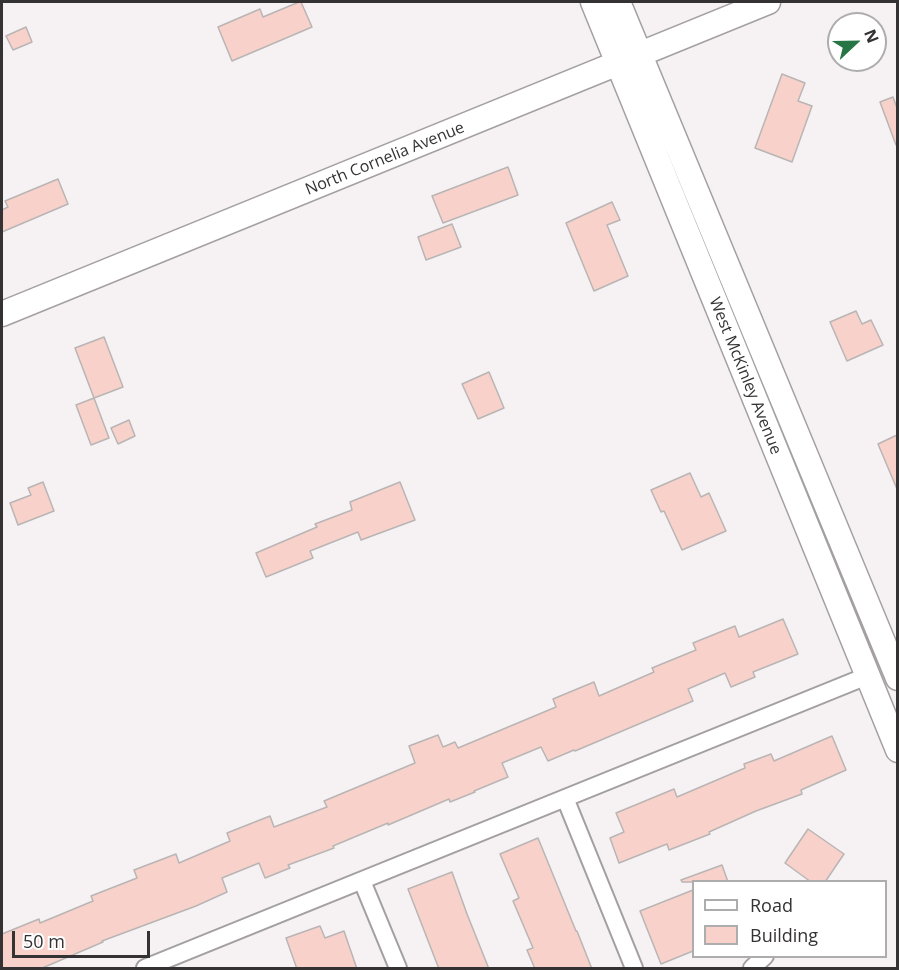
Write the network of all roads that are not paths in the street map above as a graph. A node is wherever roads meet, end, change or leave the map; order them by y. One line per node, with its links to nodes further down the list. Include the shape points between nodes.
1 (593, 2): 4 (main road, West McKinley Avenue)
2 (618, 2): 4 (main road, West McKinley Avenue)
3 (768, 2): 4 (main road, North Cornelia Avenue)
4 (629, 58): 5 (main road, North Cornelia Avenue); 6 (main road, West McKinley Avenue); 7 (main road, West McKinley Avenue)
5 (2, 314)
6 (867, 676): 8 (main road, West McKinley Avenue); 9 (street)
7 (897, 678)
8 (897, 750)
9 (565, 798): 10 (street); 14 (street)
10 (362, 881): 12 (street); 13 (street)
11 (764, 958): 15 (street)
12 (148, 968)
13 (398, 969)
14 (634, 969)
15 (752, 969)

